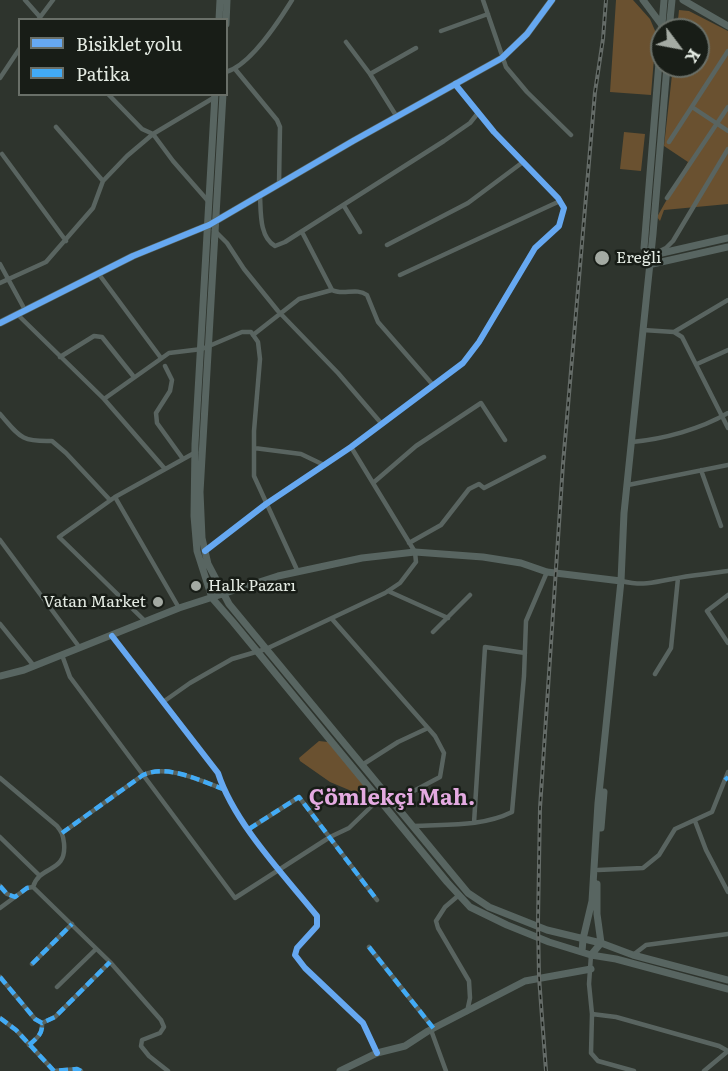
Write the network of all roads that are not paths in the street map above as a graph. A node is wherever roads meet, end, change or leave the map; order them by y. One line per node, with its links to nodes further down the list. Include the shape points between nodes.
1 (25, 0): 13 (street)
2 (53, 0): 13 (street)
3 (220, 0): 14 (main road)
4 (227, 0): 15 (main road)
5 (292, 0): 26 (street, via 271,33)
6 (483, 0): 12 (street)
7 (552, 0): 25 (main road, via 527,34)
8 (643, 0): 16 (main road)
9 (664, 0): 17 (main road)
10 (672, 0): 18 (main road)
11 (683, 0): 19 (main road)
12 (488, 14): 20 (street); 25 (street)
13 (39, 18)
14 (219, 18)
15 (226, 18)
16 (656, 18)
17 (663, 18)
18 (670, 18)
19 (728, 26)
20 (441, 31)
21 (346, 42): 28 (street)
22 (416, 48): 28 (street)
23 (18, 51): 29 (street)
24 (728, 51): 37 (street)
25 (502, 58): 32 (main road); 45 (street, via 527,92)
26 (235, 69): 27 (street); 51 (street, via 280,127)
27 (228, 71)
28 (370, 74): 40 (street)
29 (0, 78)
30 (658, 78): 66 (main road, via 644,248)
31 (666, 78): 66 (main road)
32 (455, 84): 39 (street); 40 (main road)
33 (110, 96): 44 (street, via 141,129)
34 (216, 96): 44 (street)
35 (218, 96): 55 (main road)
36 (218, 96): 57 (main road)
37 (692, 107): 41 (street); 46 (street)
38 (728, 107): 41 (street)
39 (478, 113): 49 (street); 56 (street, via 470,123)
40 (397, 117): 51 (main road)
41 (717, 124): 43 (street); 53 (street)
42 (56, 127): 50 (street)
43 (728, 131)
44 (153, 134): 50 (street); 55 (street)
45 (571, 135)
46 (669, 142)
47 (728, 149): 66 (street, via 673,241)
48 (2, 154): 63 (street)
49 (523, 162): 54 (street); 64 (street, via 468,203)
50 (103, 181): 63 (street, via 93,208)
51 (279, 185): 52 (main road)
52 (260, 196): 57 (main road); 60 (street, via 263,229 269,243 275,246)
53 (667, 198)
54 (560, 201): 70 (street); 89 (street, via 564,208 560,226 534,248 463,363)
55 (210, 203): 58 (main road)
56 (344, 206): 60 (street); 61 (street)
57 (217, 220): 58 (main road); 59 (main road)
58 (209, 225): 59 (street); 69 (main road); 82 (main road)
59 (216, 232): 76 (street); 82 (main road)
60 (302, 232): 73 (street)
61 (360, 232)
62 (728, 238): 66 (main road)
63 (66, 241): 71 (street, via 46,262)
64 (387, 245)
65 (728, 247): 68 (main road)
66 (650, 256): 68 (main road)
67 (0, 264): 71 (street)
68 (648, 266): 79 (main road)
69 (98, 273): 75 (main road); 85 (street)
70 (400, 275)
71 (9, 280): 72 (street); 75 (street)
72 (0, 283)
73 (332, 290): 76 (street, via 299,299); 89 (street, via 367,295 378,321)
74 (728, 300): 80 (street)
75 (25, 310): 77 (main road)
76 (280, 313): 81 (street); 93 (street)
77 (17, 314): 78 (main road); 84 (street)
78 (0, 323)
79 (643, 330): 80 (street); 96 (main road)
80 (674, 332): 86 (street, via 682,336)
81 (253, 335): 82 (street, via 242,332); 99 (street, via 260,359)
82 (205, 347): 85 (street); 97 (main road); 100 (main road)
83 (728, 350): 86 (street)
84 (60, 357): 88 (street, via 94,336 102,337); 90 (street)
85 (161, 358): 88 (street)
86 (697, 364): 92 (street)
87 (165, 366): 102 (street, via 172,380 156,413 157,423)
88 (134, 377): 90 (street)
89 (433, 385): 93 (street)
90 (104, 399): 105 (street)
91 (0, 414): 110 (street, via 19,436 30,442 52,441)
92 (725, 414): 94 (street); 96 (street, via 670,435)
93 (381, 423): 98 (street)
94 (728, 428)
95 (505, 440): 107 (street, via 481,403 416,446)
96 (632, 442): 108 (main road)
97 (202, 447): 100 (street); 115 (main road, via 200,492)
98 (351, 447): 103 (street); 107 (street)
99 (254, 448): 103 (street, via 301,454); 111 (street, via 254,476)
100 (195, 452): 102 (street); 126 (main road, via 197,550)
101 (544, 457): 114 (street, via 484,488 479,484 469,489 441,525)
102 (183, 459): 105 (street)
103 (324, 465): 111 (street)
104 (728, 465): 106 (street)
105 (165, 469): 109 (street)
106 (701, 470): 108 (street); 112 (street)
107 (373, 483): 114 (street)
108 (628, 484): 121 (main road)
109 (115, 497): 110 (street); 127 (street)
110 (110, 501): 130 (street, via 59,537)
111 (266, 504): 115 (street); 118 (street)
112 (722, 526)
113 (0, 540): 135 (street)
114 (409, 543): 116 (street)
115 (205, 550): 123 (main road, via 208,564)
116 (415, 552): 118 (main road, via 362,558); 119 (main road, via 483,557); 122 (street, via 416,562 400,583)
117 (728, 571): 120 (street)
118 (298, 572): 123 (main road)
119 (547, 572): 121 (main road); 138 (street, via 526,621)
120 (678, 578): 121 (street, via 657,584); 141 (street, via 671,648)
121 (621, 581): 148 (main road)
122 (388, 591): 128 (street); 129 (street)
123 (225, 594): 126 (main road); 136 (main road)
124 (470, 595): 128 (street)
125 (728, 596): 134 (street, via 707,611)
126 (212, 598): 127 (main road); 137 (main road)
127 (179, 608): 130 (main road)
128 (448, 618): 132 (street)
129 (332, 619): 136 (street); 144 (street)
130 (146, 622): 133 (main road)
131 (0, 624): 140 (street)
132 (434, 632)
133 (112, 636): 135 (main road); 143 (street)
134 (728, 643)
135 (80, 648): 139 (main road)
136 (267, 649): 137 (street); 145 (main road)
137 (258, 651): 143 (street, via 232,659); 151 (main road)
138 (525, 653): 154 (street, via 512,812); 154 (street, via 485,648)
139 (62, 656): 140 (main road); 146 (street, via 70,677)
140 (34, 666): 142 (main road)
141 (655, 674)
142 (0, 676)
143 (163, 702): 150 (street, via 218,773)
144 (428, 728): 145 (street); 152 (street, via 444,753 440,777)
145 (362, 765): 152 (main road)
146 (143, 775): 150 (street, via 165,770); 157 (street); 160 (street, via 235,898)
147 (727, 776): 153 (street, via 712,812)
148 (602, 777): 161 (main road); 172 (main road, via 592,901)
149 (0, 778): 157 (street)
150 (223, 789): 156 (street)
151 (379, 799): 159 (street, via 349,828); 166 (main road)
152 (393, 802): 155 (main road)
153 (695, 821): 161 (street, via 675,829 659,855 643,868); 165 (street)
154 (474, 823): 155 (street)
155 (413, 826): 172 (main road, via 468,893 489,907 547,930)
156 (249, 829): 159 (street, via 299,797); 160 (street)
157 (63, 833): 162 (street, via 65,856)
158 (0, 837): 162 (street)
159 (330, 837): 160 (street); 168 (street)
160 (279, 870): 193 (street, via 317,916 317,926 295,955 363,1023)
161 (598, 870): 173 (main road)
162 (40, 876): 164 (street)
163 (0, 886): 167 (street)
164 (33, 887): 167 (street); 170 (street)
165 (728, 892)
166 (459, 895): 176 (main road, via 470,907 507,925); 186 (street, via 436,921 469,981)
167 (15, 897): 169 (street)
168 (377, 900)
169 (0, 908)
170 (72, 924): 175 (street); 180 (street)
171 (728, 934): 178 (street, via 646,945)
172 (583, 939): 173 (main road); 176 (main road)
173 (601, 943): 177 (main road); 178 (main road)
174 (369, 947): 190 (street)
175 (96, 949): 179 (street); 184 (street)
176 (582, 952): 177 (main road)
177 (591, 955): 181 (street); 185 (main road)
178 (633, 955): 183 (main road)
179 (110, 962): 189 (street, via 55,1017); 195 (street, via 161,1020 164,1027 160,1033 142,1040 141,1046)
180 (32, 964)
181 (591, 969): 186 (main road, via 525,981); 187 (street)
182 (0, 977): 189 (street)
183 (728, 980)
184 (57, 987)
185 (728, 989)
186 (467, 1012): 190 (main road)
187 (592, 1014): 192 (street); 198 (street, via 591,1053 598,1061)
188 (0, 1018): 191 (street)
189 (42, 1023): 191 (street, via 39,1036)
190 (432, 1029): 193 (main road, via 405,1046); 197 (street)
191 (29, 1045): 194 (street, via 54,1071)
192 (728, 1051): 199 (street)
193 (377, 1053): 196 (main road)
194 (81, 1071)
195 (168, 1071)
196 (340, 1071)
197 (446, 1071)
198 (634, 1071)
199 (704, 1071)

